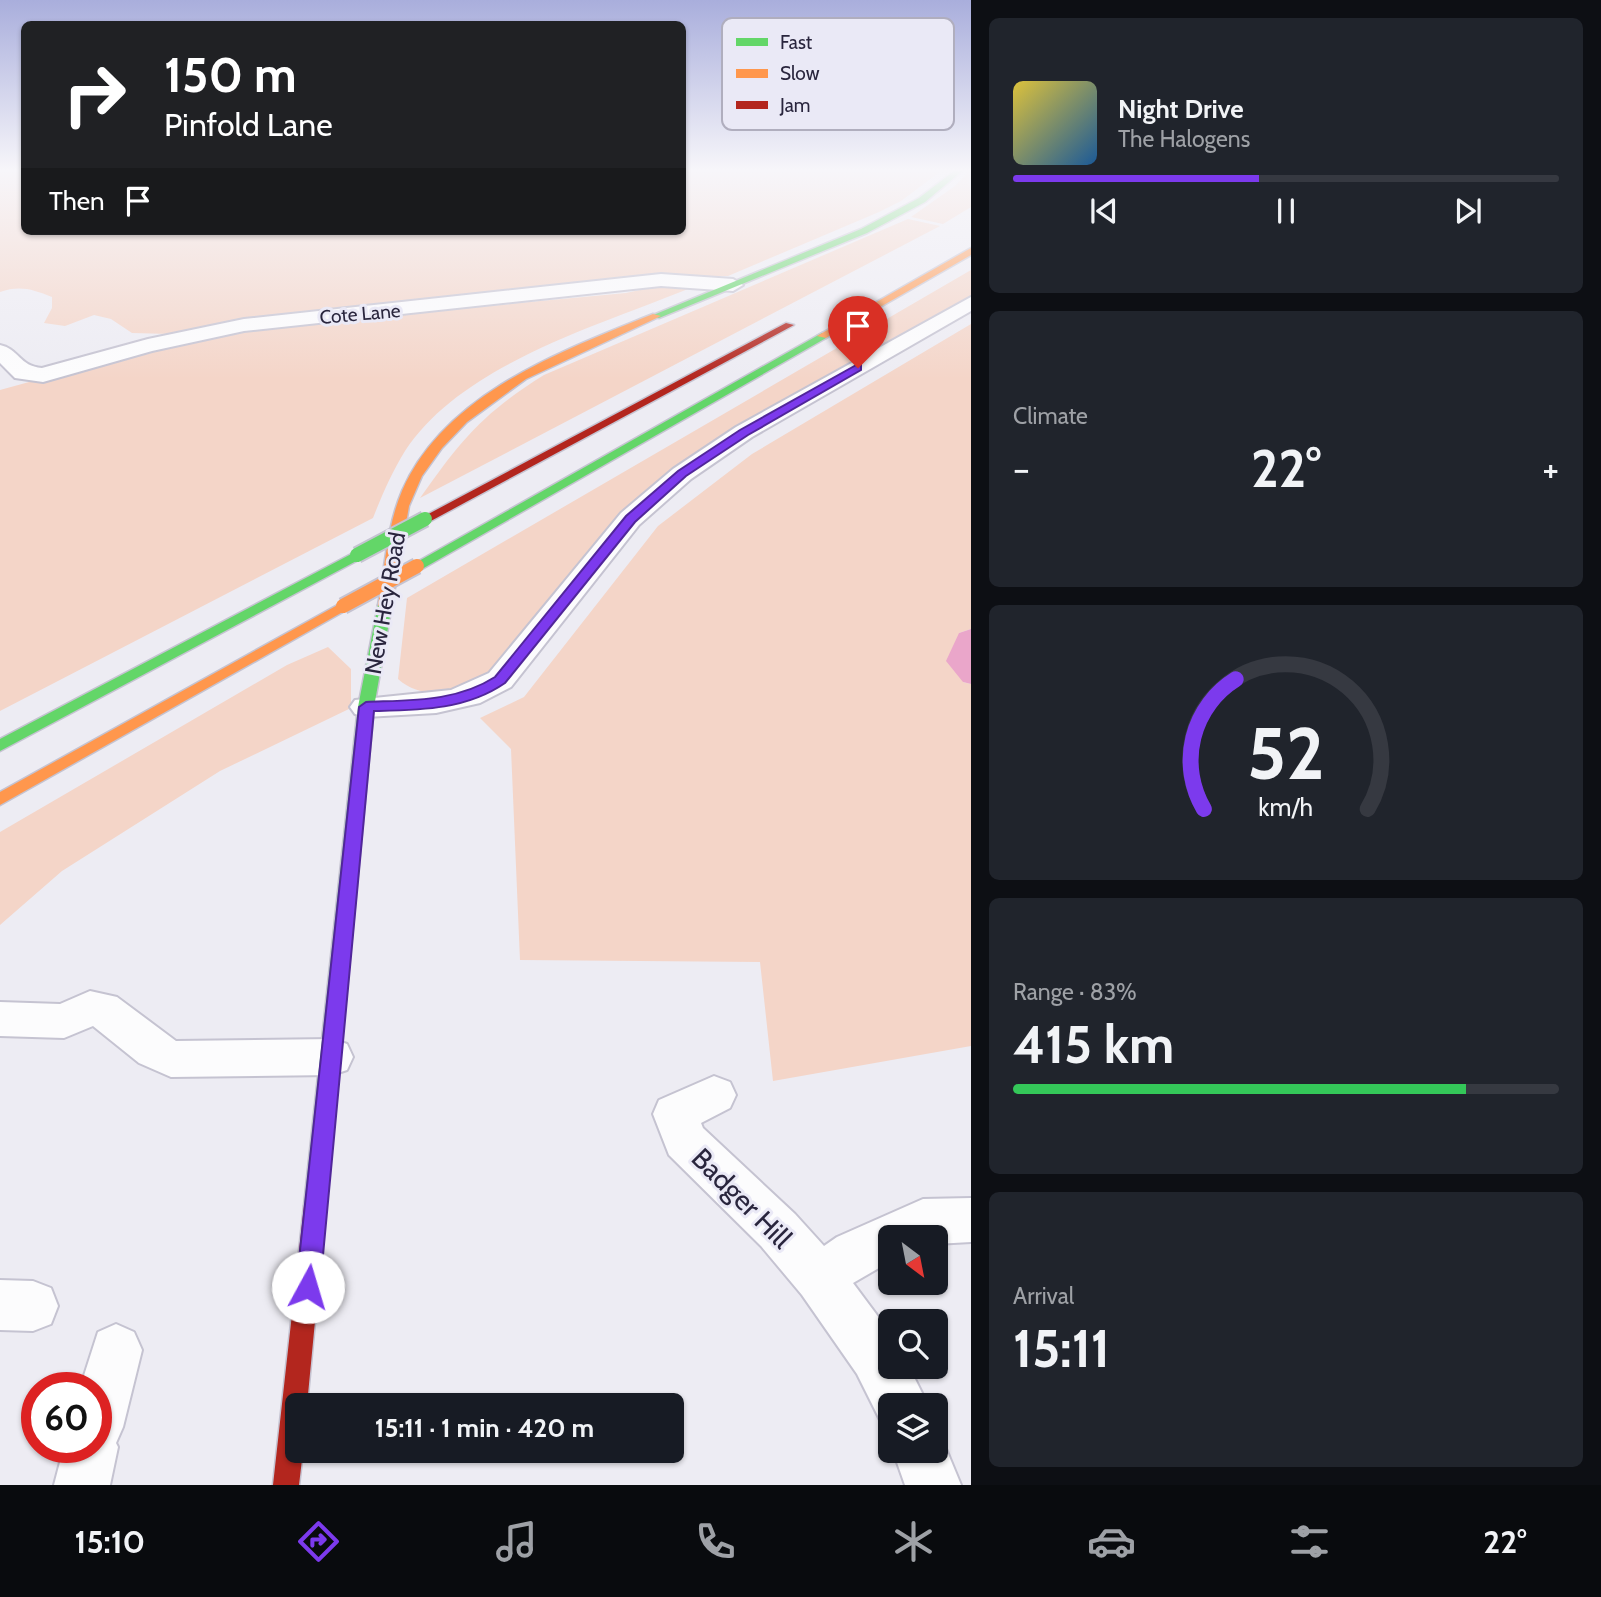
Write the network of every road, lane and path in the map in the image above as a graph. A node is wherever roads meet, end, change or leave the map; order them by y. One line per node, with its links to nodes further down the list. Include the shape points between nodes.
1 (838, 240): 3 (main road, New Hey Road)
2 (971, 251): 9 (main road, bridge)
3 (733, 285): 6 (street, Cote Lane, via 661,280 255,324 148,345 43,375 23,373); 7 (main road, New Hey Road, via 549,362 485,400 444,439 416,477 402,508)
4 (971, 303): 7 (street, via 744,432 682,474 630,519 500,680 483,692 444,702)
5 (806, 316): 8 (main road, bridge)
6 (0, 351)
7 (366, 707): 11 (main road, New Hey Road)
8 (0, 746)
9 (0, 799)
10 (0, 1019): 11 (street, via 64,1021 90,1008 102,1009 171,1059)
11 (331, 1057): 21 (main road, New Hey Road)
12 (714, 1096): 14 (street, Badger Hill, via 675,1114 685,1142 778,1230)
13 (971, 1220): 14 (street, via 923,1222 854,1254)
14 (819, 1278): 17 (street, Badger Hill, via 875,1356)
15 (116, 1350): 16 (street)
16 (110, 1372)
17 (895, 1393)
18 (87, 1463): 20 (street)
19 (925, 1463): 22 (street)
20 (82, 1485)
21 (286, 1485)
22 (933, 1485)

